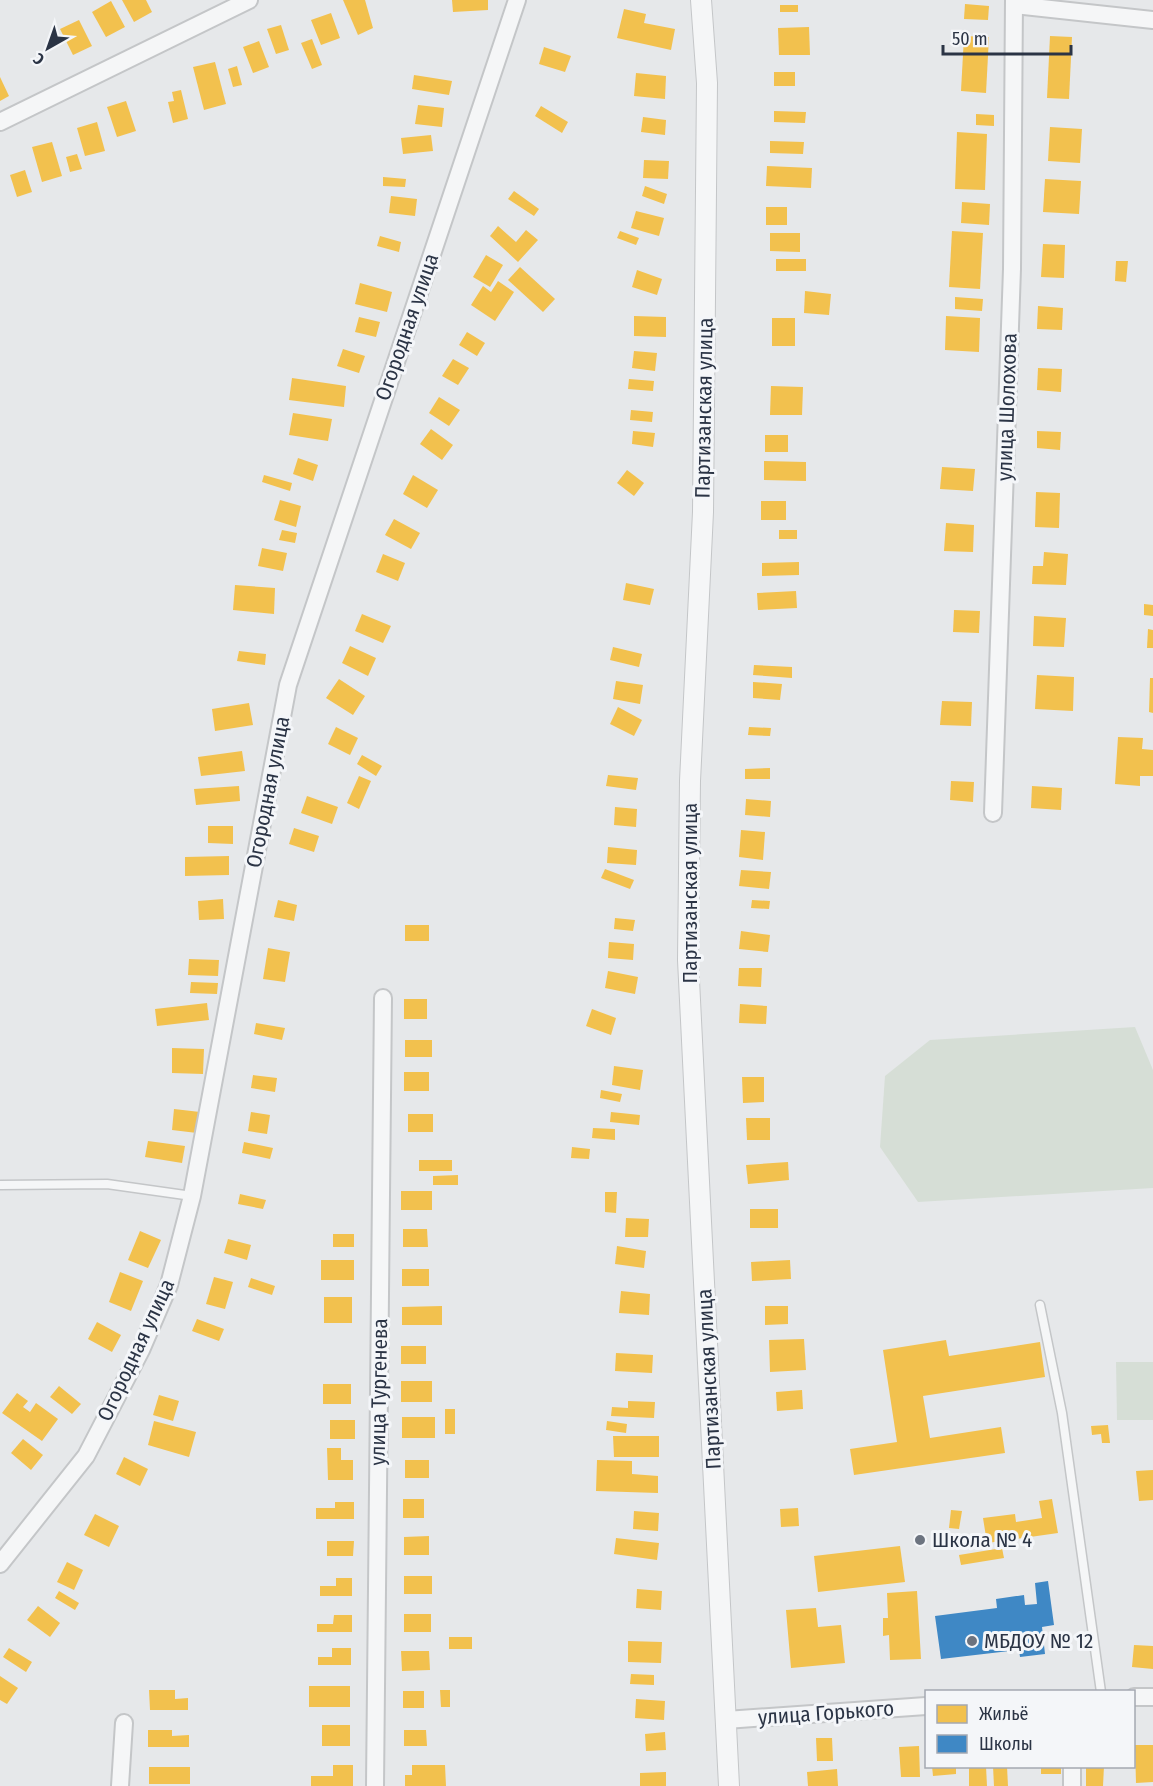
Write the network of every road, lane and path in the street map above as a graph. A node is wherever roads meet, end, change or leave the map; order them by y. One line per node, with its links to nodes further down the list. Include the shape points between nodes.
1 (249, 0): 6 (street)
2 (517, 0): 10 (street, Огородная улица, via 288,685)
3 (702, 0): 17 (street, Партизанская улица, via 707,83 703,512 690,781 687,960)
4 (1014, 2): 5 (street); 7 (street, улица Шолохова, via 1012,269)
5 (1153, 20)
6 (0, 122)
7 (993, 813)
8 (382, 998): 21 (street, улица Тургенева)
9 (0, 1185): 10 (lane, via 107,1184)
10 (192, 1196): 12 (street, Огородная улица, via 169,1285 86,1456)
11 (1040, 1305): 13 (lane, via 1062,1413)
12 (0, 1564)
13 (1101, 1690)
14 (1135, 1697): 15 (street)
15 (1153, 1697)
16 (925, 1706): 17 (street, улица Горького)
17 (726, 1720): 22 (street, Партизанская улица)
18 (124, 1723): 20 (street)
19 (1072, 1768): 23 (street)
20 (120, 1786)
21 (375, 1786)
22 (729, 1786)
23 (1072, 1786)

